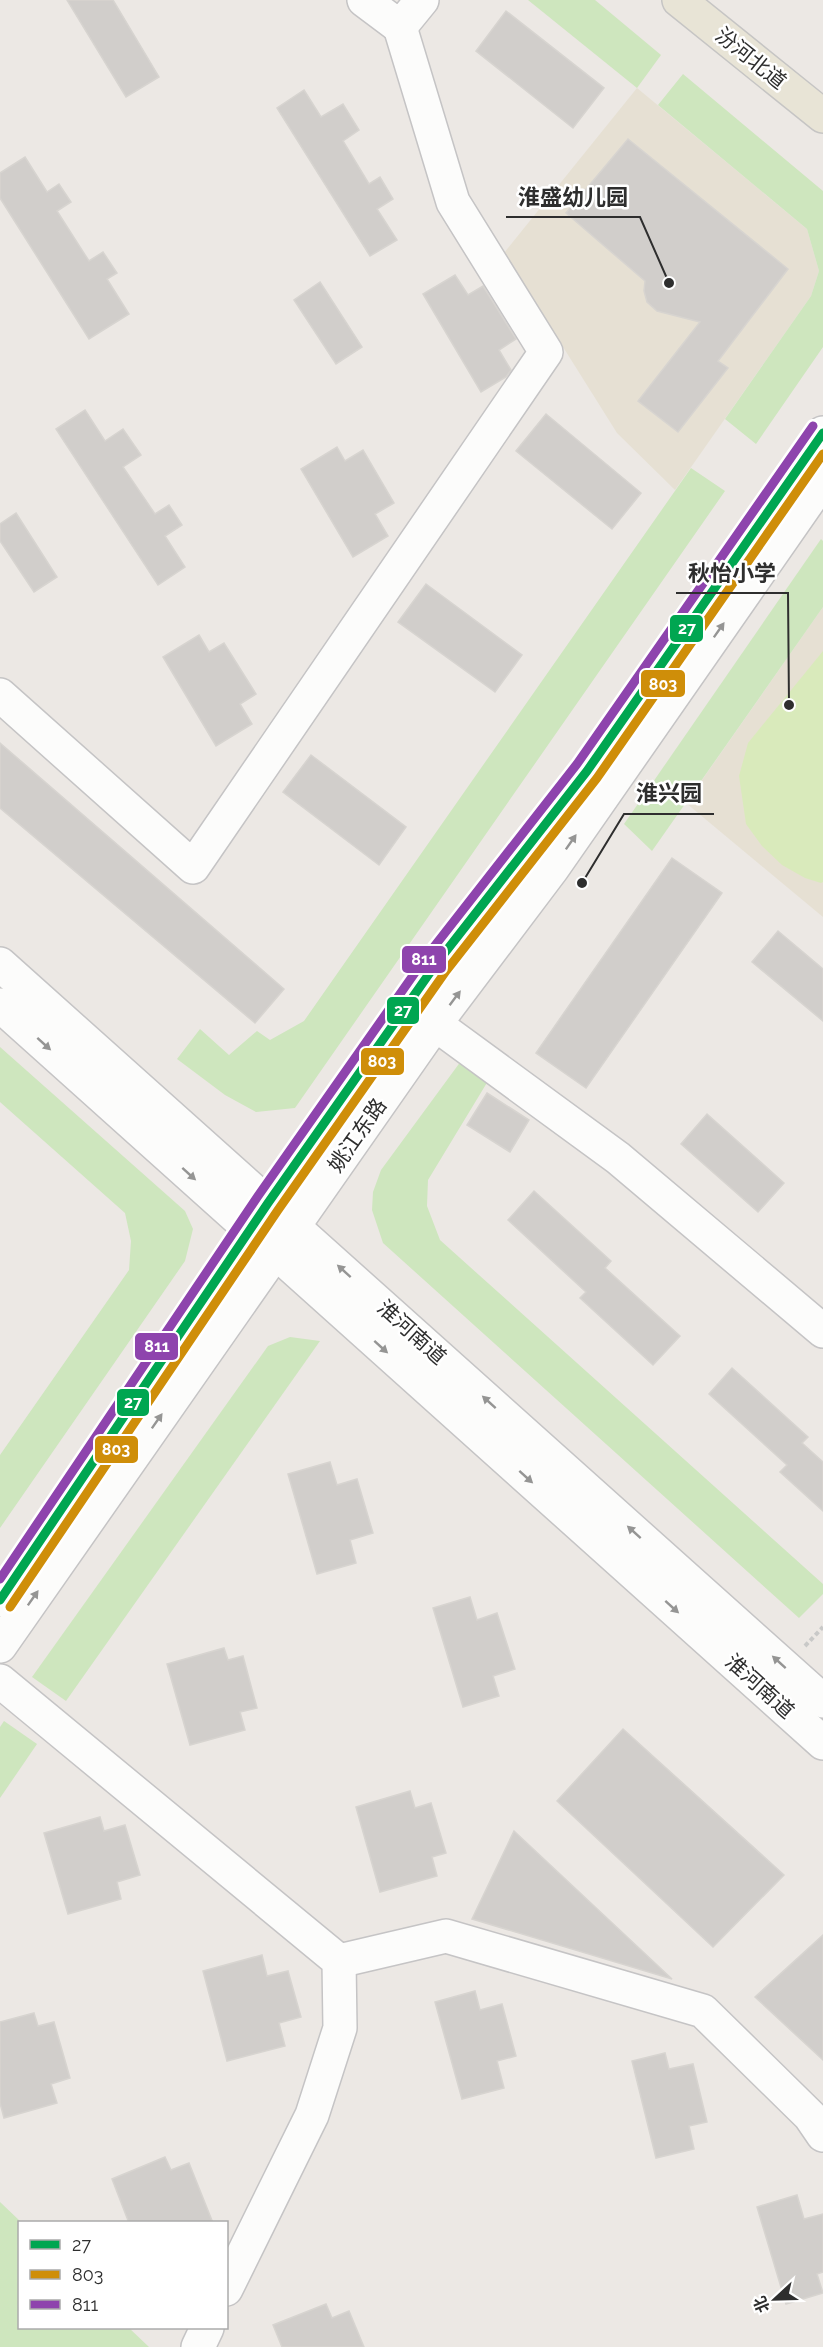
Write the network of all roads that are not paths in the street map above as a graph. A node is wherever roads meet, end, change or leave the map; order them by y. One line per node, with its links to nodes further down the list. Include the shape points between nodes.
1 (364, 0): 4 (street)
2 (422, 0): 4 (street)
3 (679, 0): 5 (main road, 汾河北道)
4 (400, 27): 8 (street, via 453,202 546,352 193,867)
5 (823, 116)
6 (823, 433): 12 (street, 姚江东路, via 587,771 436,963)
7 (823, 480): 11 (street, 姚江东路, one-way to 7, via 552,869)
8 (0, 695)
9 (0, 964): 12 (street, 淮河南道)
10 (0, 1005): 13 (street, 淮河南道, one-way to 13)
11 (435, 1024): 14 (street, 姚江东路); 15 (street, via 618,1158)
12 (268, 1203): 13 (street, 姚江东路); 14 (street, 淮河南道)
13 (251, 1230): 14 (street, 淮河南道); 16 (street, 姚江东路)
14 (284, 1238): 17 (street, 姚江东路, one-way to 14); 19 (street, 淮河南道, one-way to 14); 20 (street, 淮河南道, one-way to 20)
15 (823, 1331)
16 (0, 1600)
17 (0, 1646)
18 (0, 1681): 21 (street)
19 (823, 1701)
20 (823, 1743)
21 (339, 1961): 22 (street, via 446,1936 703,2011 810,2116); 23 (street, via 340,2028 312,2115)
22 (823, 2135)
23 (228, 2285)
24 (207, 2329): 25 (street)
25 (198, 2347)

